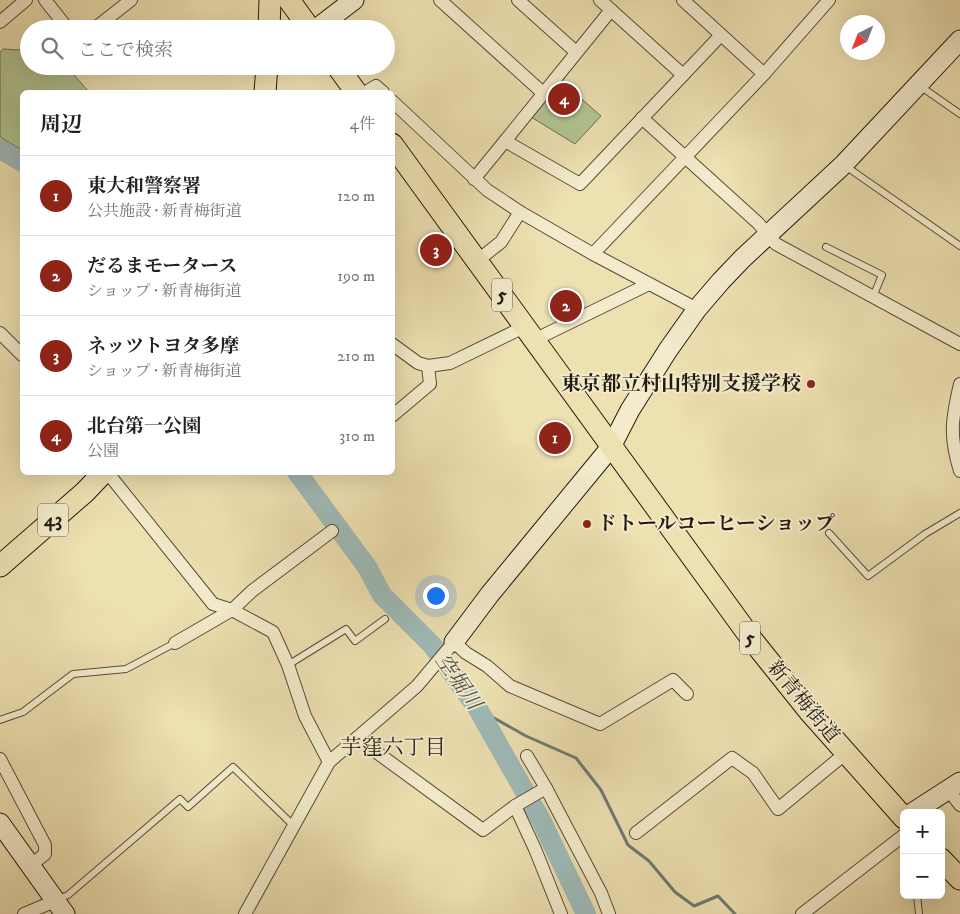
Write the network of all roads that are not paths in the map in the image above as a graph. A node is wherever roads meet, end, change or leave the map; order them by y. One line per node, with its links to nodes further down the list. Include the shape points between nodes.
1 (26, 0): 18 (street)
2 (45, 0): 13 (street)
3 (132, 0): 14 (street)
4 (270, 0): 15 (main road)
5 (289, 0): 16 (main road)
6 (354, 0): 17 (street)
7 (440, 0): 31 (street)
8 (518, 0): 21 (street)
9 (600, 0): 12 (street)
10 (683, 0): 19 (street)
11 (829, 0): 22 (street)
12 (611, 10): 21 (street); 25 (street)
13 (61, 20)
14 (106, 20)
15 (269, 20)
16 (303, 20)
17 (328, 20)
18 (0, 22)
19 (721, 35): 22 (street); 25 (street)
20 (960, 40): 26 (street)
21 (576, 52): 31 (street)
22 (764, 74): 37 (street)
23 (266, 75): 27 (main road)
24 (344, 75): 28 (main road)
25 (683, 75): 34 (street)
26 (919, 85): 33 (lane); 38 (street)
27 (265, 90)
28 (355, 90)
29 (369, 90): 30 (street, via 376,86)
30 (381, 90)
31 (543, 93): 35 (street)
32 (395, 104): 39 (street)
33 (960, 114)
34 (642, 118): 35 (street, via 580,184); 37 (street)
35 (505, 141): 39 (street)
36 (395, 148): 45 (main road, 新青梅街道 / 5)
37 (686, 157): 41 (street); 44 (street)
38 (843, 164): 41 (street); 42 (lane)
39 (474, 179): 40 (street)
40 (520, 212): 44 (street); 45 (street, via 501,242)
41 (768, 236): 47 (street, via 776,244); 48 (street)
42 (960, 246)
43 (826, 247): 47 (lane, via 882,275)
44 (593, 254): 46 (street)
45 (477, 261): 50 (main road, 新青梅街道 / 5)
46 (648, 284): 48 (street); 50 (street)
47 (873, 297): 51 (street)
48 (697, 309): 57 (street, via 630,410)
49 (0, 333): 53 (street)
50 (529, 333): 54 (street, via 450,363); 57 (main road, 新青梅街道 / 5)
51 (960, 344)
52 (395, 346): 54 (street, via 418,363)
53 (20, 353)
54 (428, 366): 56 (street, via 430,384)
55 (960, 384): 58 (street, via 952,418 953,445)
56 (395, 413)
57 (611, 447): 68 (street); 73 (main road, 新青梅街道 / 5, via 752,641)
58 (960, 471)
59 (103, 475): 64 (main road, 43)
60 (108, 475): 65 (street, via 213,604)
61 (960, 513): 63 (lane, via 868,576)
62 (332, 531): 65 (street, via 252,591)
63 (829, 533)
64 (0, 566)
65 (232, 610): 67 (street); 69 (street, via 273,632)
66 (385, 619): 69 (lane, via 355,640 346,629)
67 (175, 643): 71 (lane, via 126,669 72,674 23,712)
68 (451, 646): 70 (street, via 487,666 510,686 600,724 673,680); 72 (street, via 417,686)
69 (288, 666): 76 (street, via 306,716)
70 (686, 694)
71 (0, 720)
72 (357, 738): 76 (street); 80 (street, via 483,830)
73 (846, 753): 82 (main road, 新青梅街道 / 5); 85 (street, via 778,809 753,773 732,758)
74 (527, 756): 78 (street)
75 (1, 762): 88 (street, via 45,845 45,854)
76 (329, 762): 84 (street)
77 (954, 786): 79 (street); 81 (street)
78 (546, 788): 80 (street); 95 (street)
79 (960, 805)
80 (515, 806): 94 (street)
81 (918, 809)
82 (900, 814)
83 (0, 823): 88 (street)
84 (294, 826): 91 (lane, via 233,767 188,806 180,799 68,895); 93 (street)
85 (636, 833)
86 (900, 837): 96 (street)
87 (945, 863): 89 (main road)
88 (31, 865): 91 (street)
89 (960, 880)
90 (917, 899): 97 (lane)
91 (60, 907): 92 (street)
92 (24, 914)
93 (245, 914)
94 (561, 914)
95 (609, 914)
96 (802, 914)
97 (919, 914)

